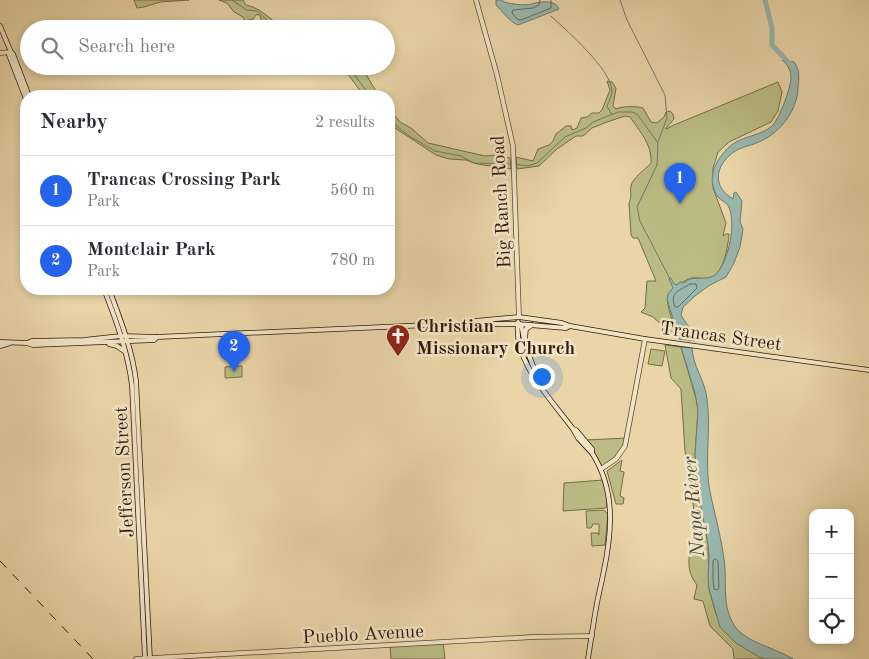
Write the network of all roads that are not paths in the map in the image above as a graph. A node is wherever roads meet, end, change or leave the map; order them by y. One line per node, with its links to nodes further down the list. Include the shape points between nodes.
1 (476, 0): 11 (main road, Big Ranch Road, via 509,126 514,164)
2 (0, 26): 3 (main road)
3 (11, 52): 4 (main road); 5 (main road); 7 (main road)
4 (0, 53)
5 (20, 71)
6 (22, 75): 8 (main road)
7 (23, 90)
8 (28, 90)
9 (106, 295): 15 (main road, Jefferson Street)
10 (111, 295): 18 (main road, Jefferson Street)
11 (519, 317): 12 (main road, Trancas Street); 14 (main road, Big Ranch Road); 17 (main road, Trancas Street)
12 (473, 322): 13 (main road, Trancas Street); 22 (main road, Trancas Street)
13 (492, 324): 14 (main road, Trancas Street); 19 (main road, via 511,327)
14 (520, 324): 16 (main road, Trancas Street); 19 (main road); 31 (main road)
15 (118, 325): 20 (main road, Jefferson Street); 23 (main road, via 116,333)
16 (538, 325): 17 (main road, Trancas Street); 31 (main road, via 526,329)
17 (570, 326): 24 (main road, Trancas Street)
18 (123, 327): 20 (main road, Jefferson Street); 21 (main road)
19 (518, 332): 36 (main road)
20 (124, 336): 21 (main road, Trancas Street); 23 (main road, Trancas Street); 28 (main road, Jefferson Street); 29 (main road, Jefferson Street)
21 (140, 336): 22 (main road, Trancas Street)
22 (157, 337): 30 (main road, Trancas Street)
23 (108, 338): 26 (main road, Trancas Street)
24 (645, 339): 38 (main road, Trancas Street); 40 (main road, via 624,446 616,459)
25 (0, 342): 32 (main road, Trancas Street)
26 (69, 342): 27 (main road, Trancas Street); 33 (main road, Trancas Street); 33 (main road, Trancas Street)
27 (104, 342): 28 (main road, Trancas Street); 35 (main road)
28 (123, 342): 29 (main road, Trancas Street); 35 (main road, Jefferson Street)
29 (128, 342): 30 (main road, Trancas Street); 35 (main road, Jefferson Street)
30 (136, 342): 35 (main road)
31 (524, 342): 37 (main road)
32 (10, 343): 33 (main road, Trancas Street); 34 (main road, Trancas Street)
33 (26, 343)
34 (0, 346)
35 (128, 352): 44 (main road, Jefferson Street)
36 (523, 354): 37 (main road); 39 (main road)
37 (533, 368): 39 (main road)
38 (869, 370)
39 (534, 375): 40 (main road, via 573,429 592,449)
40 (601, 469): 41 (main road, via 609,496 611,524)
41 (592, 636): 42 (main road, Pueblo Avenue); 46 (main road)
42 (234, 653): 44 (main road, Pueblo Avenue); 45 (main road)
43 (136, 659): 44 (main road, Pueblo Avenue)
44 (148, 659)
45 (234, 659)
46 (588, 659)

